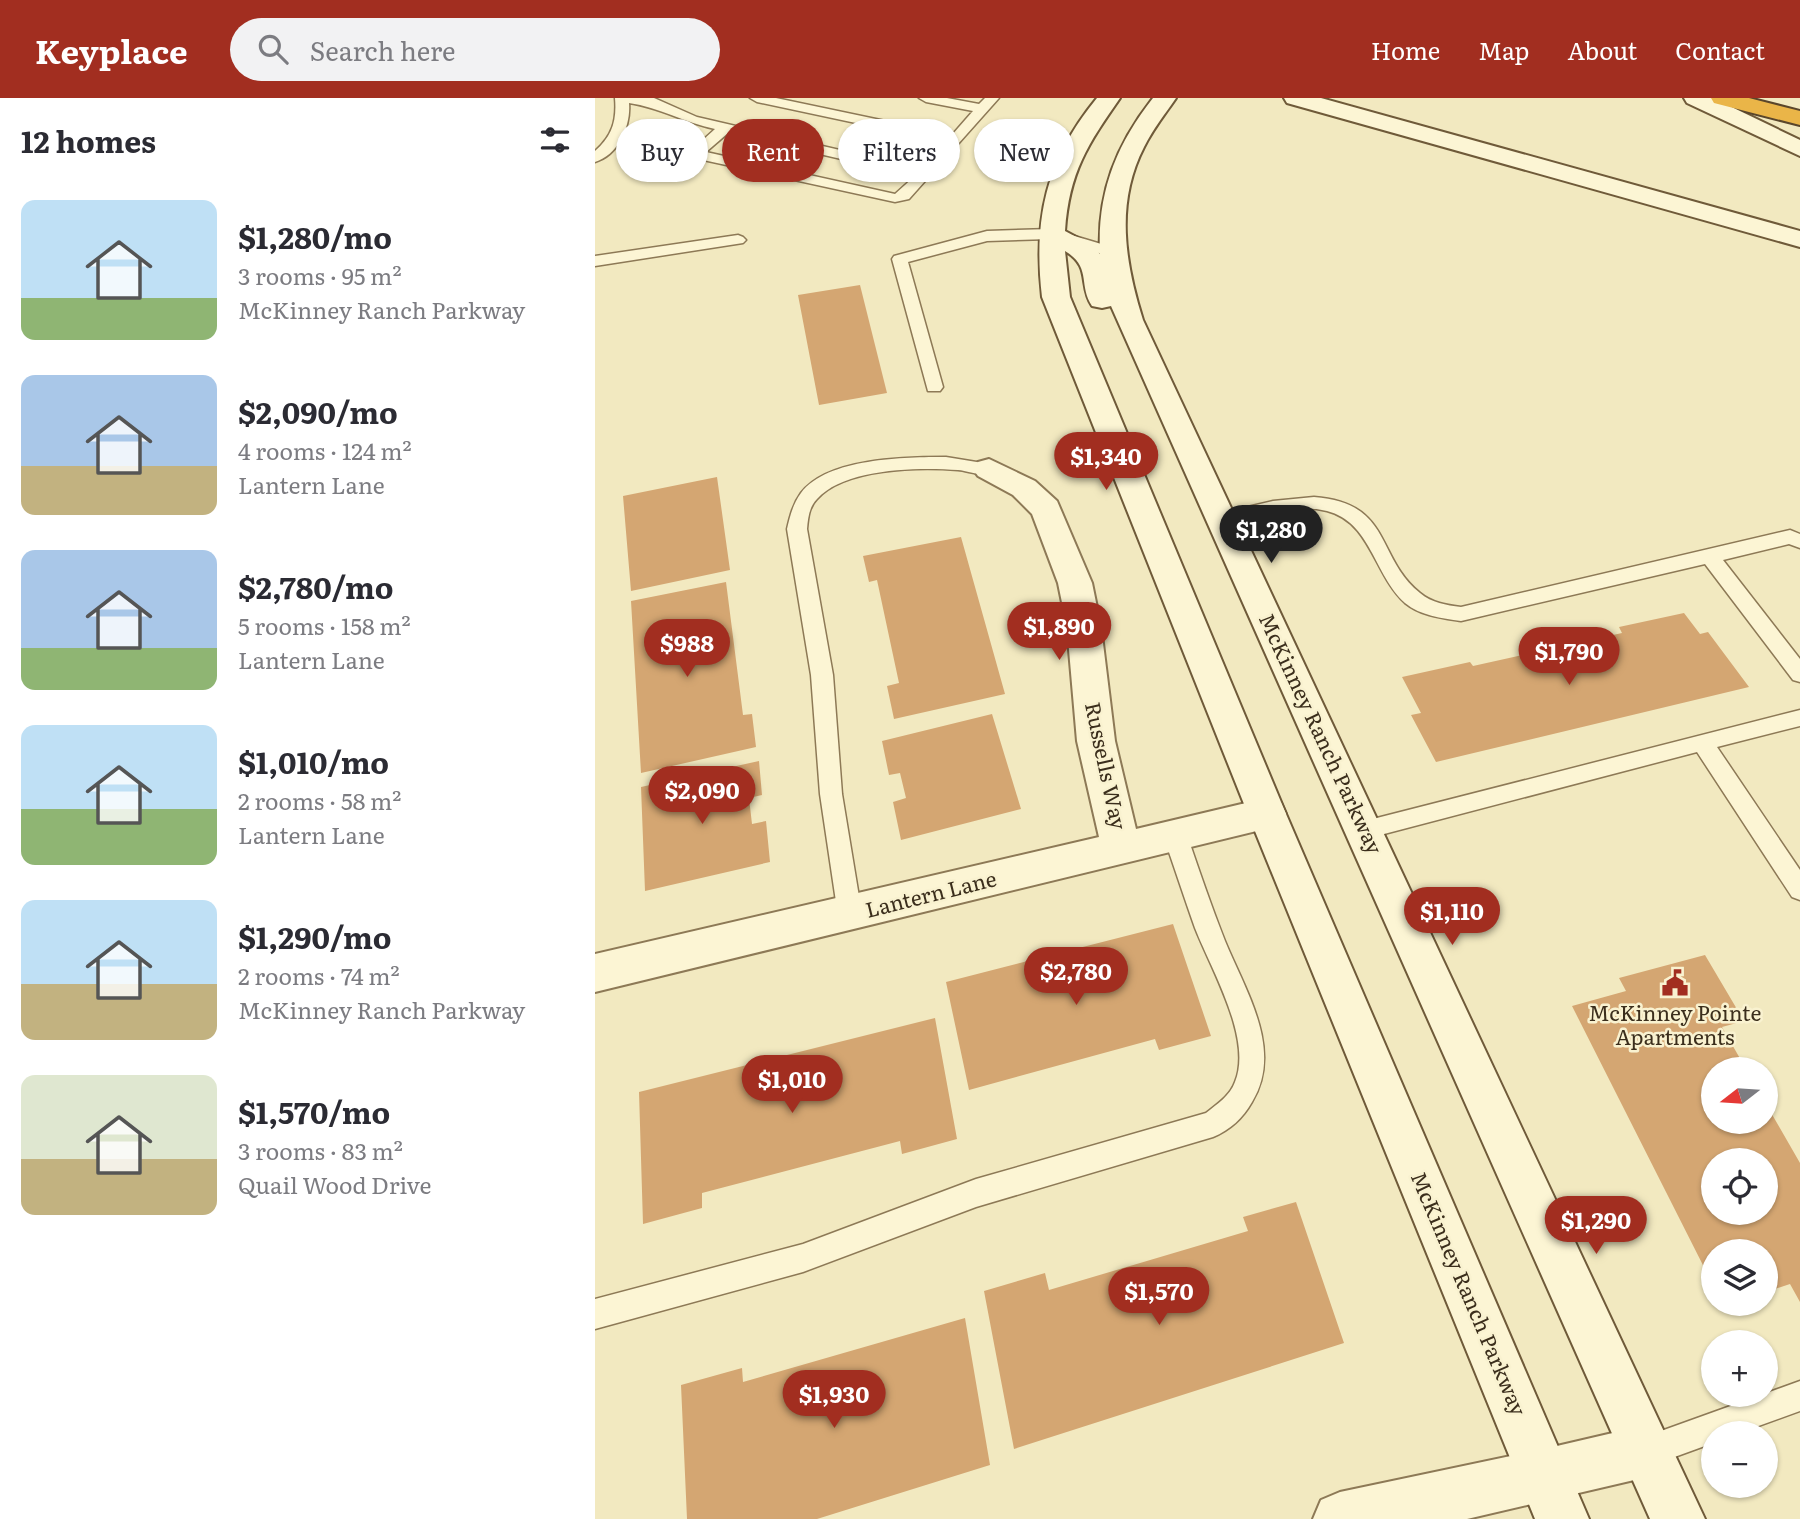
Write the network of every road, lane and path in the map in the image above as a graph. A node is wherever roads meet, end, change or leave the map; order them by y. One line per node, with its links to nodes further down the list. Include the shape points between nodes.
1 (623, 98): 11 (lane); 18 (lane, via 622,128 613,144)
2 (688, 98): 11 (lane)
3 (757, 98): 13 (lane)
4 (926, 98): 10 (lane)
5 (1109, 98): 22 (main road, McKinney Ranch Parkway, via 1068,158)
6 (1165, 98): 25 (main road, McKinney Ranch Parkway, via 1128,151 1112,209)
7 (1295, 98): 23 (main road)
8 (1695, 98): 17 (main road)
9 (1722, 98): 12 (highway)
10 (987, 104): 16 (lane)
11 (673, 110): 14 (lane)
12 (1800, 118)
13 (856, 119)
14 (722, 127)
15 (722, 131): 19 (lane, via 699,151 699,155)
16 (960, 134)
17 (1800, 149)
18 (595, 158)
19 (722, 160)
20 (822, 182): 21 (lane, via 895,198 904,196)
21 (917, 182)
22 (1051, 234): 25 (lane); 27 (main road, via 1090,254 1109,316); 28 (lane, via 987,236 900,260); 36 (main road, McKinney Ranch Parkway, via 1053,278 1064,322)
23 (1800, 239)
24 (739, 240): 26 (lane)
25 (1113, 252): 27 (main road, McKinney Ranch Parkway)
26 (595, 261)
27 (1129, 320): 30 (main road, McKinney Ranch Parkway)
28 (934, 387)
29 (989, 469): 39 (main road, Russells Way, via 1024,488 1046,509 1075,583 1095,741); 41 (lane, via 960,463 860,468 815,488 797,518 822,675 831,793)
30 (1220, 520): 32 (lane, via 1304,503 1341,508 1367,528 1404,592 1449,614); 37 (main road, McKinney Ranch Parkway)
31 (1800, 541): 32 (lane, via 1790,537)
32 (1710, 556): 33 (lane)
33 (1800, 674)
34 (1800, 718): 35 (lane)
35 (1702, 742): 37 (lane); 40 (lane)
36 (1267, 814): 38 (main road, Lantern Lane); 46 (main road, McKinney Ranch Parkway)
37 (1365, 831): 45 (main road, McKinney Ranch Parkway)
38 (1175, 835): 39 (main road, Lantern Lane); 43 (lane, via 1250,1035 1252,1074 1228,1115 1213,1124 976,1193 803,1258)
39 (1122, 849): 41 (main road, Lantern Lane)
40 (1800, 890)
41 (850, 915): 42 (main road, Lantern Lane)
42 (595, 973)
43 (595, 1314)
44 (1800, 1396): 45 (lane)
45 (1647, 1451): 46 (main road); 48 (main road, McKinney Ranch Parkway)
46 (1553, 1498): 47 (main road)
47 (1340, 1519)
48 (1678, 1519)

